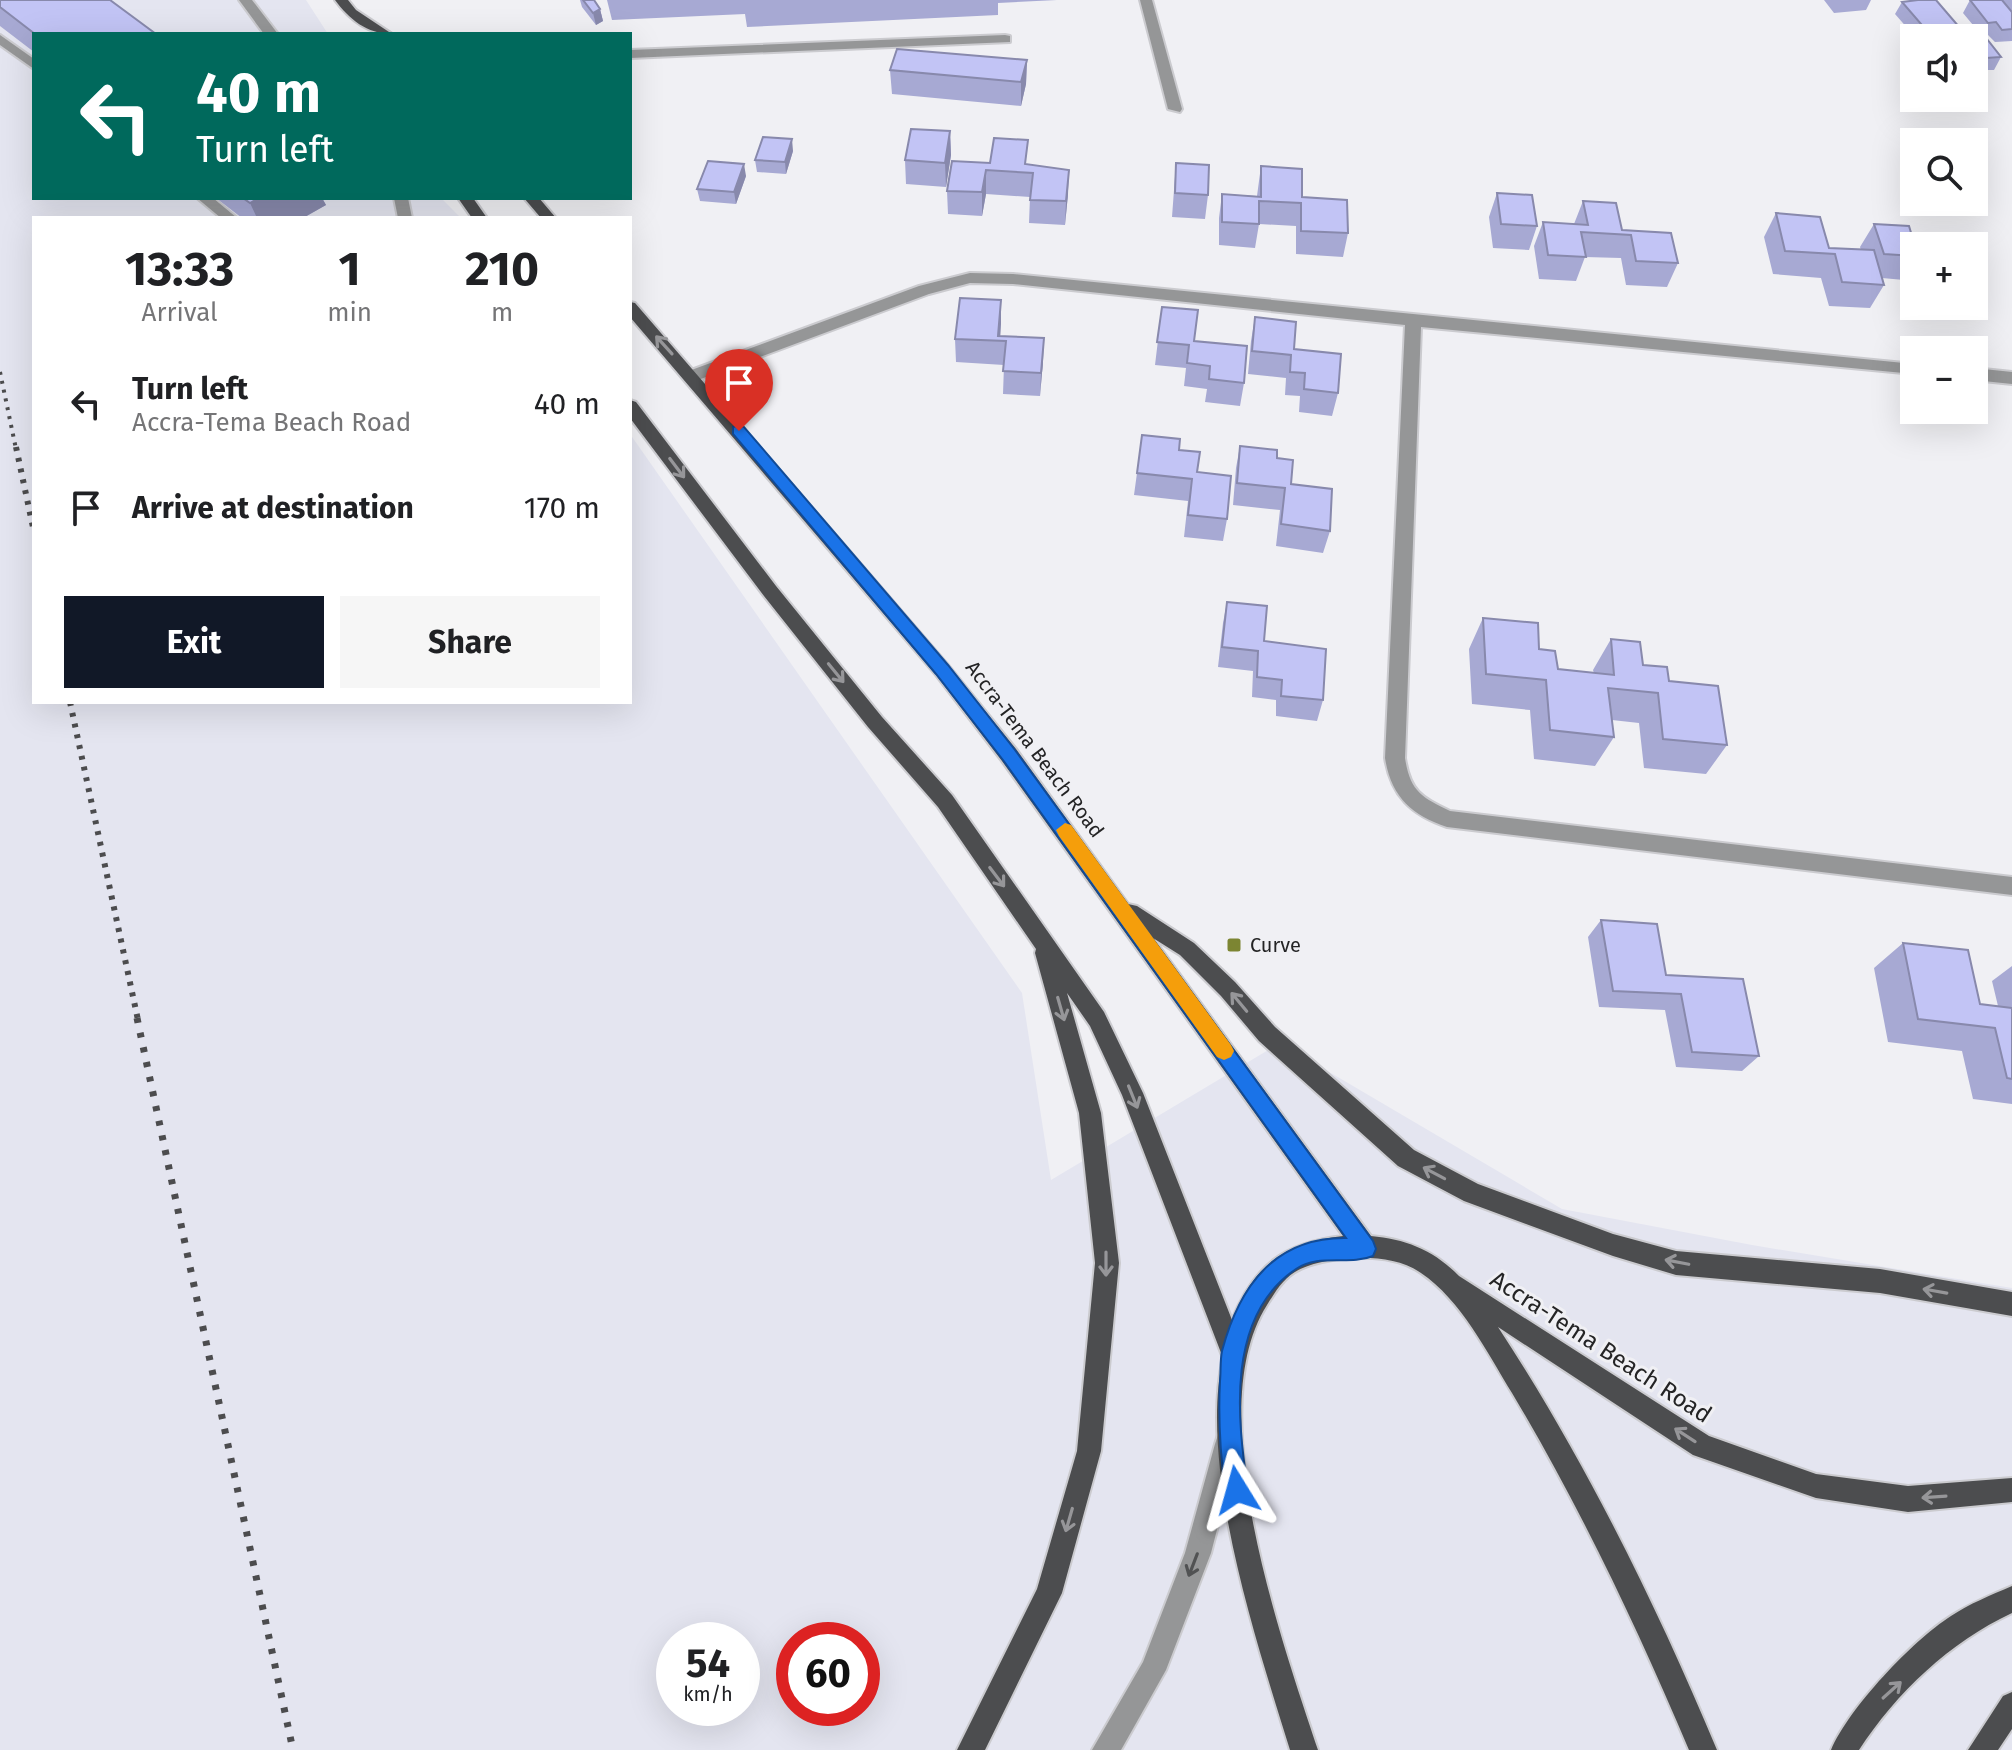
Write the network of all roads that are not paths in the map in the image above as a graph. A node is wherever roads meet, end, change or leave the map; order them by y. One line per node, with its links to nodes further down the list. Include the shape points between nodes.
1 (245, 0): 5 (street)
2 (341, 0): 4 (main road)
3 (1146, 0): 12 (street)
4 (351, 13): 6 (main road); 7 (main road)
5 (269, 32)
6 (354, 32)
7 (382, 32)
8 (0, 39): 11 (street)
9 (1005, 39): 10 (street)
10 (632, 54)
11 (32, 63)
12 (1175, 109)
13 (207, 200): 15 (street)
14 (533, 200): 16 (main road)
15 (227, 216)
16 (547, 216)
17 (632, 309): 21 (main road, Accra-Tema Beach Road, one-way to 17)
18 (1413, 321): 19 (street); 21 (street, via 970,278 881,305); 24 (street, via 1395,758 1397,781 1411,801 1447,819)
19 (1900, 368)
20 (1988, 375): 22 (street)
21 (692, 376): 25 (main road, Accra-Tema Beach Road, via 942,670)
22 (2012, 378)
23 (632, 409): 26 (main road, one-way to 26, via 770,591 945,801)
24 (2012, 886)
25 (1119, 905): 27 (main road, Accra-Tema Beach Road); 29 (main road, one-way to 25, via 1880,1281 1676,1263 1472,1193 1406,1158 1267,1034 1187,949)
26 (1040, 934): 30 (main road, one-way to 30, via 1097,1019 1132,1093); 35 (main road, one-way to 35, via 1090,1113 1107,1263 1089,1451 1049,1593)
27 (1366, 1249): 28 (main road, Accra-Tema Beach Road, via 1428,1263); 30 (main road, Accra-Tema Beach Road, via 1329,1248 1291,1259 1256,1293)
28 (1444, 1278): 32 (main road, Accra-Tema Beach Road, one-way to 28, via 1908,1499 1816,1486 1702,1446); 38 (main road, via 1494,1341 1567,1462)
29 (2012, 1304)
30 (1232, 1352): 31 (main road)
31 (1229, 1436): 36 (street, one-way to 36, via 1198,1553 1153,1670); 37 (main road, via 1267,1634)
32 (2012, 1490)
33 (2012, 1599): 39 (main road, one-way to 33, via 1881,1700 1952,1631)
34 (2012, 1705): 40 (main road)
35 (971, 1750)
36 (1106, 1750)
37 (1304, 1750)
38 (1703, 1750)
39 (1845, 1750)
40 (1982, 1750)

